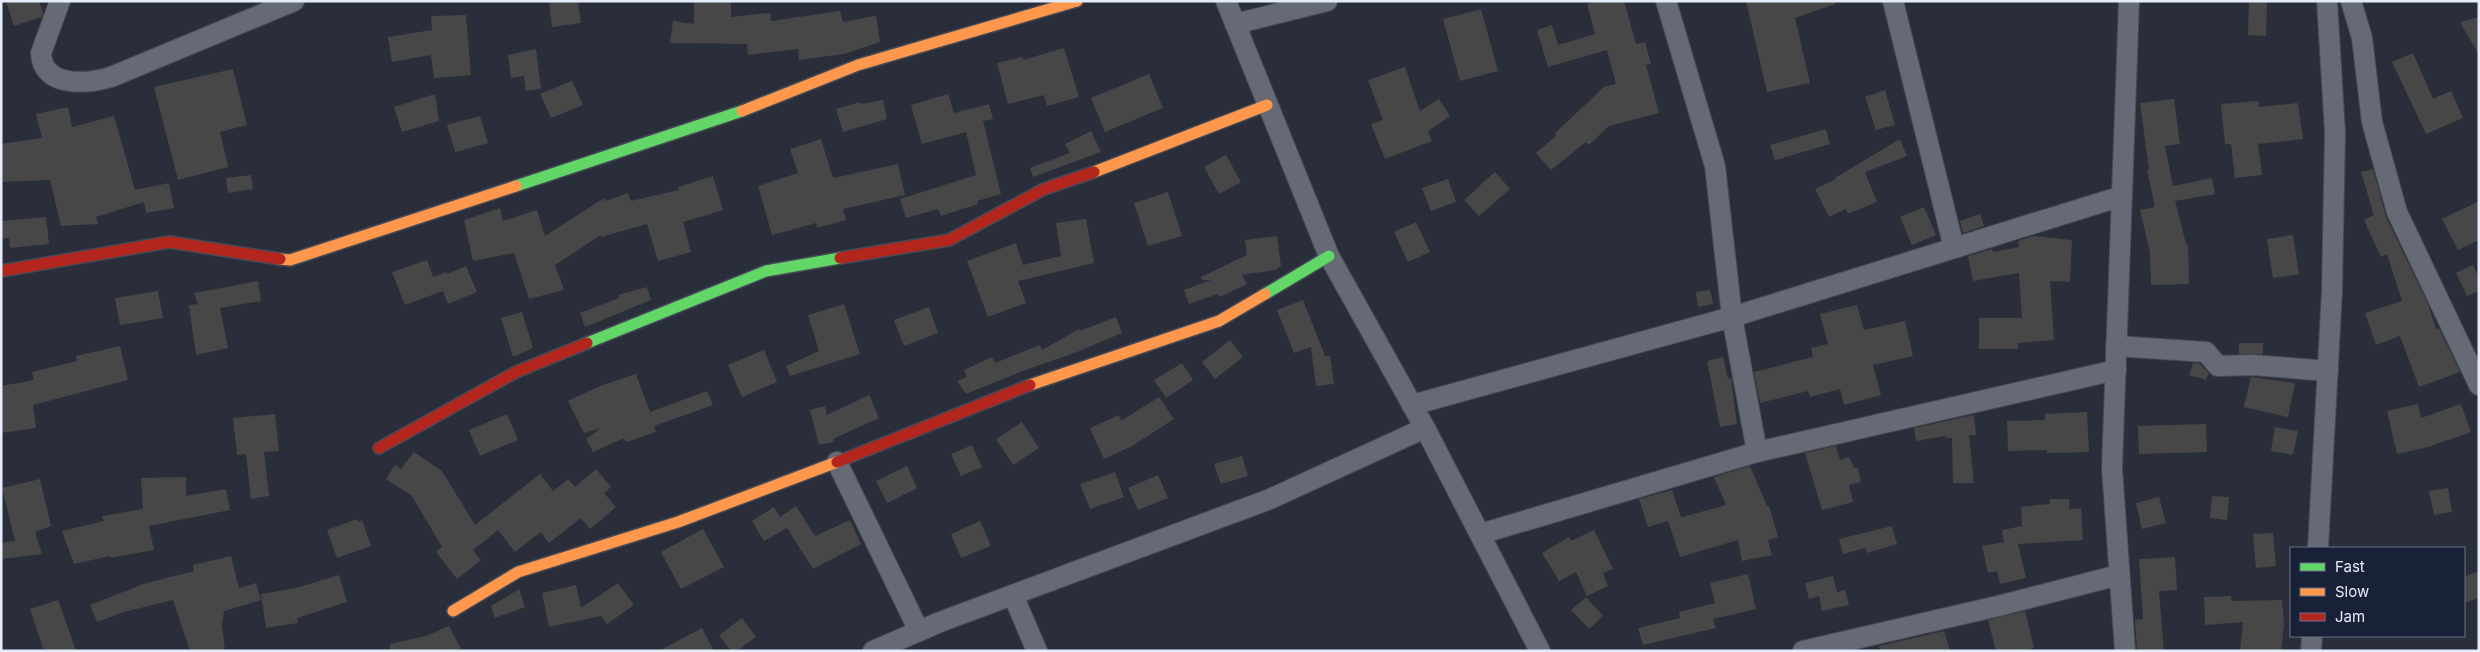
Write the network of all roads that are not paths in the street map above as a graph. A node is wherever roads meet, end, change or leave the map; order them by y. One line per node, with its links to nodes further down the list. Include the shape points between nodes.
1 (60, 1): 2 (street, via 41,60 53,76 94,82)
2 (294, 1)
3 (1077, 1): 16 (street, via 858,65 722,120 290,260 168,242)
4 (1226, 1): 11 (street)
5 (1327, 1): 11 (street)
6 (1893, 1): 14 (street)
7 (2129, 1): 13 (street)
8 (2328, 1): 20 (street, via 2335,132)
9 (2351, 1): 21 (street, via 2362,38 2372,122 2397,212)
10 (1671, 5): 17 (street, via 1715,166)
11 (1235, 24): 12 (street)
12 (1268, 105): 15 (street); 24 (street, via 1044,189 949,240 766,271 516,372)
13 (2122, 196): 14 (street); 18 (street)
14 (1954, 248): 17 (street)
15 (1329, 256): 22 (street); 26 (street, via 1219,320 1029,385)
16 (1, 271)
17 (1732, 317): 22 (street); 25 (street)
18 (2116, 346): 19 (street); 20 (street, via 2206,352 2218,366)
19 (2116, 370): 25 (street); 29 (street, via 2112,468)
20 (2328, 370): 28 (street)
21 (2479, 386)
22 (1412, 405): 23 (street)
23 (1425, 428): 27 (street); 30 (street, via 1270,499)
24 (378, 448)
25 (1757, 452): 27 (street)
26 (837, 462): 31 (street, via 678,522 518,572); 32 (street)
27 (1480, 534): 36 (street)
28 (2318, 547)
29 (2119, 575): 37 (street); 38 (street)
30 (1013, 595): 32 (street); 35 (street)
31 (454, 612)
32 (919, 631): 34 (street)
33 (2312, 637): 39 (street)
34 (873, 651)
35 (1037, 651)
36 (1540, 651)
37 (1803, 651)
38 (2125, 651)
39 (2311, 651)

